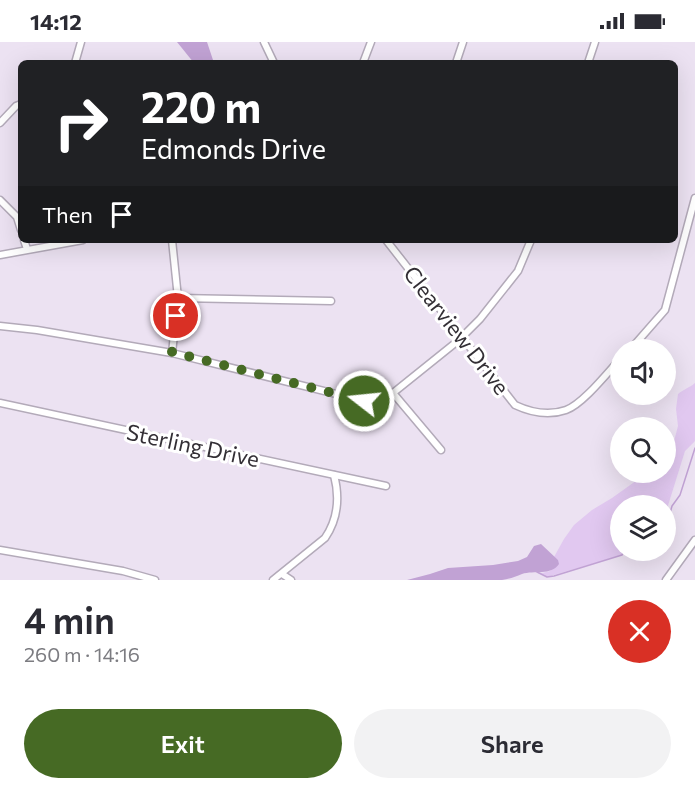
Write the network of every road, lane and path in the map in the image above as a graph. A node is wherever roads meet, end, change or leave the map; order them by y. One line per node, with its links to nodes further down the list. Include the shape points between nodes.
1 (81, 42): 6 (street)
2 (264, 42): 7 (street)
3 (371, 42): 8 (street)
4 (463, 42): 9 (street)
5 (595, 42): 10 (street)
6 (76, 60)
7 (273, 60)
8 (364, 60)
9 (457, 60)
10 (589, 60)
11 (18, 105): 12 (street)
12 (0, 123)
13 (695, 198): 27 (street, via 665,310)
14 (0, 200): 15 (street)
15 (18, 220)
16 (25, 243): 21 (street)
17 (64, 243): 21 (street)
18 (172, 243): 23 (street)
19 (388, 243): 26 (street, Clearview Drive)
20 (530, 243): 26 (street, via 518,271)
21 (27, 249): 22 (street)
22 (0, 255)
23 (178, 298): 24 (street); 28 (street)
24 (331, 301)
25 (0, 326): 28 (street)
26 (461, 338): 29 (street, Clearview Drive, via 515,405 526,410 561,411 575,405); 30 (street)
27 (640, 339)
28 (172, 352): 30 (street, via 364,401 378,401)
29 (610, 369)
30 (393, 393): 32 (street)
31 (0, 404): 33 (street, Sterling Drive)
32 (441, 450)
33 (334, 475): 34 (street, Sterling Drive); 37 (street, via 338,501 330,531)
34 (386, 486)
35 (695, 540): 41 (street)
36 (0, 550): 38 (street)
37 (282, 574): 39 (street); 40 (street)
38 (155, 580)
39 (273, 580)
40 (291, 580)
41 (666, 580)

